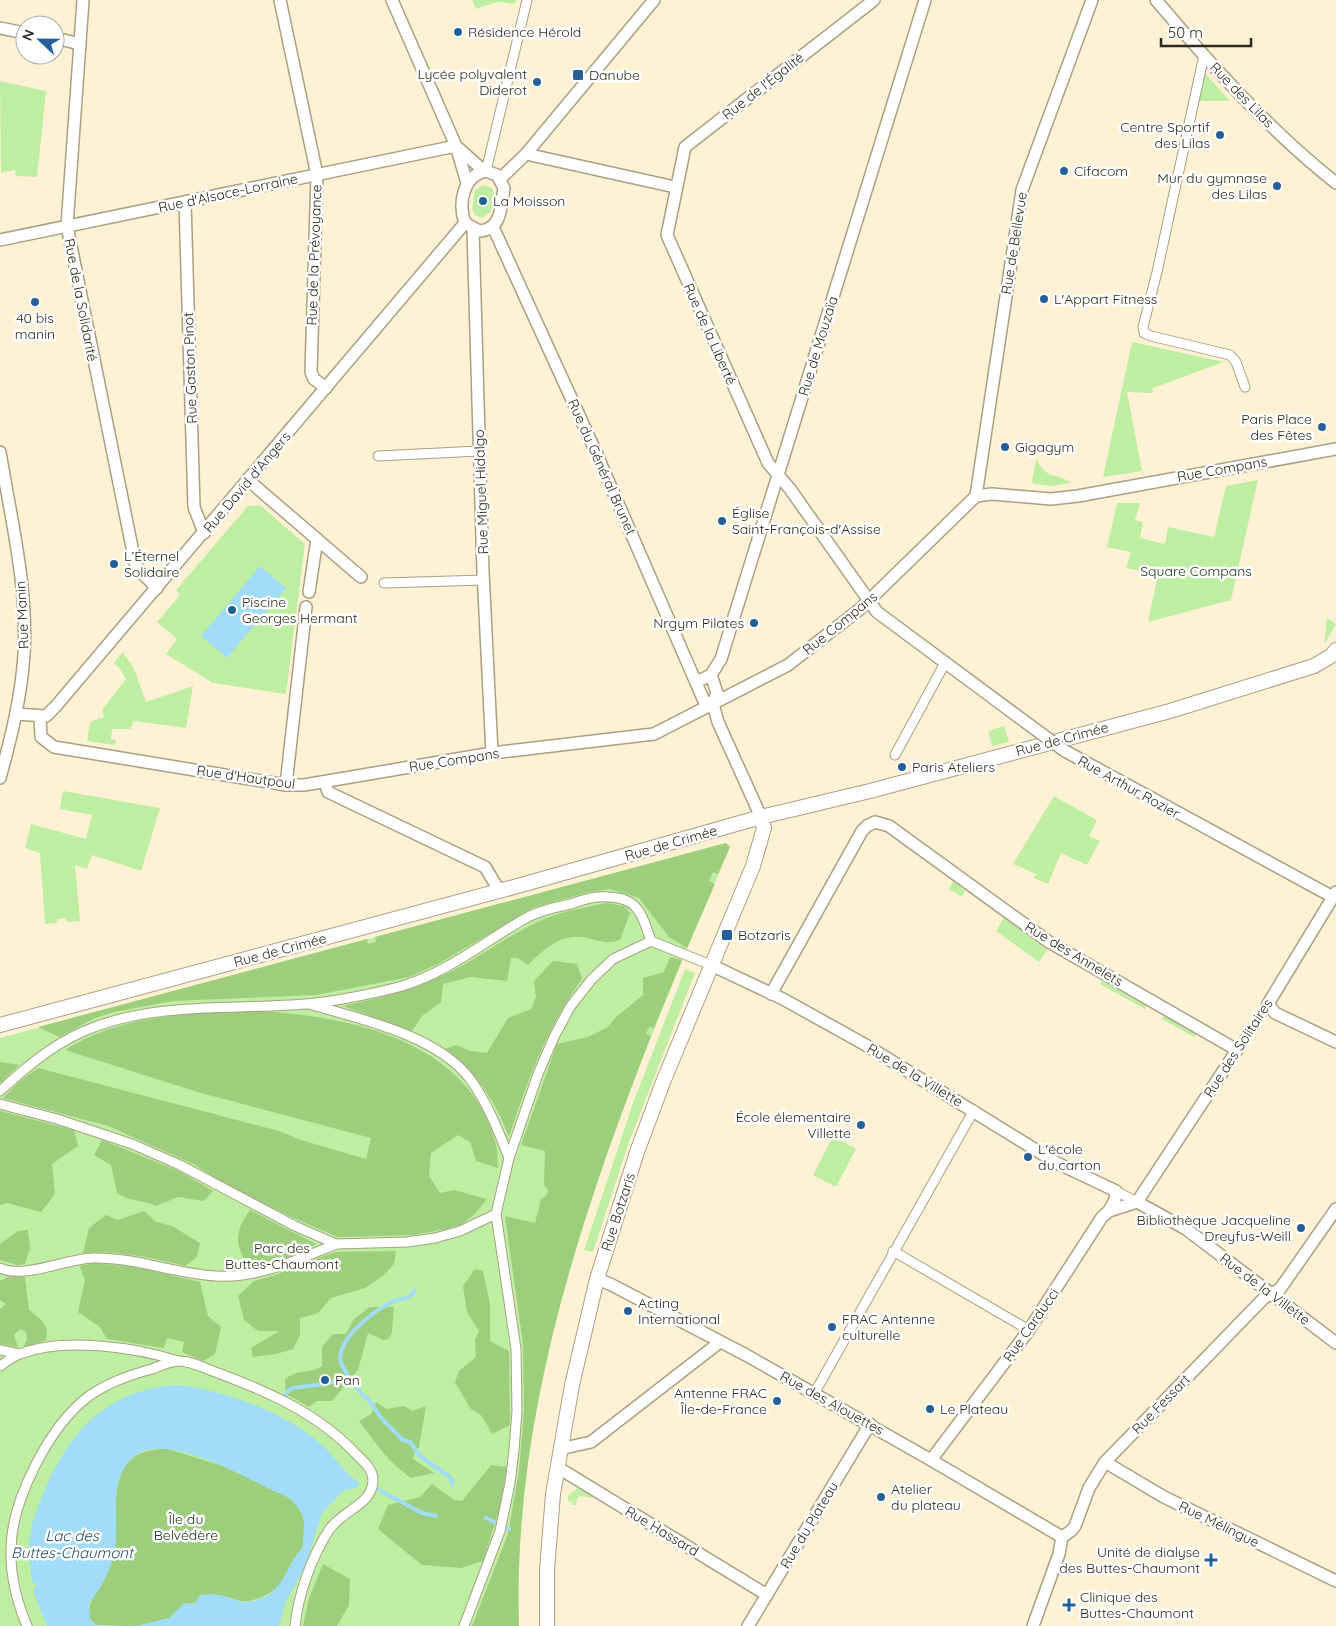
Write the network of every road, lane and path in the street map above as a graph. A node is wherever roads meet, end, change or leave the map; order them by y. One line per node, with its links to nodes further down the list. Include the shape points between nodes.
1 (83, 0): 13 (street, Rue de la Solidarité)
2 (280, 0): 18 (street, Rue de la Prévoyance)
3 (392, 0): 15 (street)
4 (527, 0): 17 (street)
5 (654, 0): 16 (street)
6 (874, 0): 22 (street, Rue de l'Égalité, via 685,147)
7 (926, 0): 34 (street, Rue de Mouzaïa)
8 (1092, 0): 36 (street, Rue de Bellevue, via 1022,190)
9 (1156, 0): 14 (street, Rue des Lilas)
10 (0, 28): 11 (street)
11 (15, 30)
12 (65, 40): 13 (street)
13 (80, 44): 24 (street, Rue de la Solidarité)
14 (1204, 55): 21 (street, Rue des Lilas, via 1300,154); 28 (street, via 1143,327 1144,333 1151,336 1230,355)
15 (456, 146): 17 (street); 18 (street, Rue d'Alsace-Lorraine); 20 (street)
16 (526, 154): 19 (street); 22 (street)
17 (485, 171): 19 (street); 20 (street)
18 (317, 174): 23 (street, Rue d'Alsace-Lorraine); 29 (street, Rue de la Prévoyance, via 311,372 314,379)
19 (500, 179): 26 (street, via 504,188 499,216)
20 (467, 183): 25 (street, via 462,211)
21 (1336, 183)
22 (675, 187): 34 (street, Rue de la Liberté, via 667,235 768,463)
23 (185, 202): 24 (street, Rue d'Alsace-Lorraine); 37 (street, Rue Gaston Pinot, via 194,507)
24 (67, 226): 27 (street, Rue d'Alsace-Lorraine); 42 (street, Rue de la Solidarité, via 135,562)
25 (469, 227): 26 (street, via 484,231); 29 (street, Rue David d'Angers); 31 (street, Rue Miguel Hidalgo)
26 (493, 227): 49 (street, Rue du Général Brunet)
27 (0, 240)
28 (1245, 387)
29 (326, 388): 35 (street, Rue David d'Angers)
30 (1336, 449): 36 (street, Rue Compans, via 1078,496 1051,499 992,494)
31 (480, 451): 33 (street); 40 (street, Rue Miguel Hidalgo)
32 (0, 452): 51 (street, Rue Manin, via 22,585 24,654)
33 (378, 456)
34 (778, 476): 44 (street, Rue de la Liberté); 48 (street, Rue de Mouzaïa, via 720,659)
35 (248, 480): 37 (street, Rue David d'Angers); 38 (street)
36 (976, 496): 44 (street, Rue Compans)
37 (204, 533): 42 (street, Rue David d'Angers)
38 (317, 539): 39 (street); 43 (street)
39 (361, 577)
40 (484, 580): 41 (street); 54 (street, Rue Miguel Hidalgo)
41 (384, 583)
42 (157, 588): 52 (street, Rue David d'Angers, via 68,693 46,716)
43 (309, 592)
44 (869, 601): 47 (street, Rue Arthur Rozier, via 877,612); 50 (street, Rue Compans, via 788,664)
45 (306, 607): 58 (street)
46 (1336, 650): 59 (street, Rue de Crimée, via 1314,666 1179,709)
47 (946, 663): 55 (street); 61 (street, Rue Arthur Rozier, bridge, via 1065,751)
48 (711, 675): 49 (street); 50 (street, Rue du Général Brunet, via 717,693)
49 (696, 682): 50 (street, Rue du Général Brunet, via 704,701)
50 (713, 704): 54 (street, Rue Compans, via 654,734); 59 (street, Rue du Général Brunet)
51 (16, 714): 52 (street); 53 (street, Rue Manin)
52 (40, 717): 58 (street, Rue d'Hautpoul, via 41,737 54,747)
53 (5, 739): 56 (street, Rue Manin)
54 (492, 753): 57 (street, Rue Compans)
55 (895, 755)
56 (0, 778)
57 (325, 782): 58 (street, Rue d'Hautpoul); 60 (street, via 328,792 485,867)
58 (286, 785)
59 (761, 817): 60 (street, Rue de Crimée); 63 (street, Rue Botzaris, via 764,828 753,866)
60 (500, 890): 67 (street, Rue de Crimée)
61 (1334, 894): 66 (street, Rue des Solitaires)
62 (651, 941): 63 (street); 65 (street, via 642,913 636,906 625,900 595,898 529,917 432,974 402,986); 73 (street, via 613,960 591,980 570,1007 538,1074)
63 (711, 965): 64 (street, Rue de la Villette); 82 (street, Rue Botzaris, via 637,1152)
64 (771, 994): 69 (street, Rue des Annelets, via 867,826 876,822 889,826 1049,942); 72 (street, Rue de la Villette, via 864,1044)
65 (307, 1004): 70 (street, via 212,1006 101,1024 69,1038 35,1060); 73 (street, via 376,1024 435,1050 454,1063 470,1080)
66 (1268, 1004): 68 (street, via 1275,1012); 69 (street, Rue des Solitaires)
67 (0, 1025)
68 (1336, 1042)
69 (1237, 1050): 75 (street, Rue des Solitaires)
70 (0, 1091)
71 (0, 1104): 79 (street, via 132,1144)
72 (974, 1110): 74 (street, Rue de la Villette, via 1057,1162); 80 (street)
73 (509, 1158): 78 (street)
74 (1116, 1191): 75 (street, Rue de la Villette); 77 (street)
75 (1137, 1202): 77 (street); 83 (street, Rue de la Villette, via 1186,1229)
76 (1336, 1209): 83 (street, Rue Fessart, via 1280,1289)
77 (1109, 1212): 84 (street, Rue Carducci, via 1100,1220)
78 (496, 1214): 79 (street, via 460,1231 435,1238); 102 (street, via 518,1375 514,1450 500,1531)
79 (336, 1244): 81 (street, via 252,1274 217,1276 108,1258 64,1262 24,1272)
80 (894, 1251): 84 (street); 91 (street)
81 (0, 1268)
82 (597, 1279): 85 (street, Rue des Alouettes); 93 (street, Rue Botzaris)
83 (1271, 1294): 86 (street, Rue de la Villette); 95 (street, Rue Fessart)
84 (1030, 1330): 94 (street, Rue Carducci)
85 (720, 1342): 91 (street, Rue des Alouettes); 93 (street, via 591,1442)
86 (1336, 1343)
87 (0, 1350): 88 (street)
88 (19, 1354): 89 (street, via 47,1348 92,1346 137,1351); 90 (street)
89 (178, 1361): 100 (street, via 125,1376 88,1396 56,1432 36,1465 17,1509 11,1548 17,1597); 101 (street, via 260,1389 302,1411 340,1437 370,1468 372,1489 330,1529 305,1584)
90 (0, 1366)
91 (814, 1394): 92 (street, Rue des Alouettes)
92 (870, 1424): 94 (street, Rue des Alouettes); 99 (street, Rue du Plateau)
93 (560, 1450): 96 (street, Rue Botzaris)
94 (931, 1460): 97 (street, Rue des Alouettes)
95 (1105, 1462): 97 (street, Rue Fessart, via 1089,1488 1075,1526); 98 (street, Rue Mélingue, via 1164,1497)
96 (557, 1467): 99 (street, Rue Hassard); 103 (street, Rue Botzaris, via 550,1532)
97 (1062, 1537): 105 (street, Rue Fessart)
98 (1336, 1581)
99 (767, 1595): 104 (street, Rue du Plateau)
100 (27, 1626)
101 (295, 1626)
102 (464, 1626)
103 (547, 1626)
104 (748, 1626)
105 (1033, 1626)

